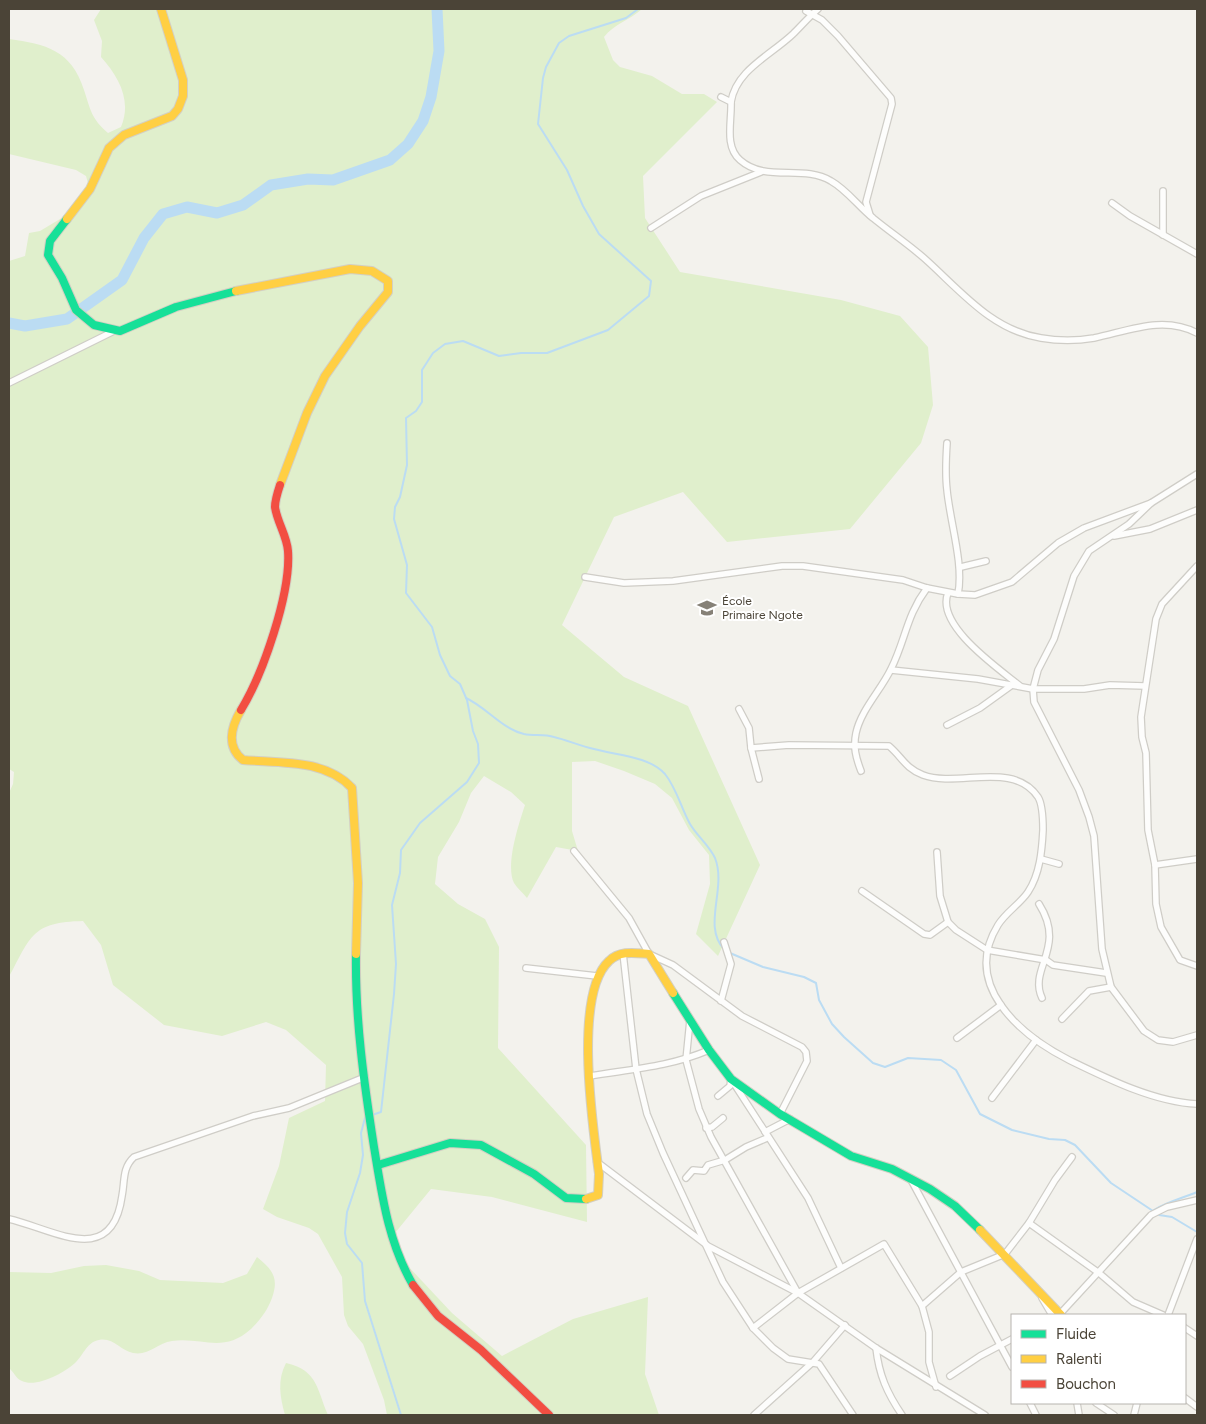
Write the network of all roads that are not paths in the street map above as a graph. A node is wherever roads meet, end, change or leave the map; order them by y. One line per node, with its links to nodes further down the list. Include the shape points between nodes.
1 (161, 9): 13 (street, via 183,80 183,96 178,110 172,116 124,135 109,148 90,188 50,241 47,250 48,260 64,281 73,307 81,317 95,326)
2 (818, 9): 3 (street)
3 (809, 13): 5 (street, via 792,35 743,74); 9 (street, via 822,20 838,36 891,98 866,202)
4 (721, 97): 5 (street)
5 (731, 102): 6 (street, via 731,145 738,159)
6 (761, 172): 9 (street, via 801,174 830,180); 10 (street, via 701,196)
7 (1162, 191): 11 (street)
8 (1112, 203): 11 (street)
9 (870, 215): 14 (street, via 924,258 982,313 1019,332 1041,338 1073,340 1156,324)
10 (651, 228)
11 (1163, 235): 12 (street)
12 (1197, 254)
13 (115, 331): 15 (street); 70 (street, via 175,308 228,293 331,272 369,270 381,274 388,281 388,292 324,376 278,486 275,506 288,549 284,600 251,694 236,719 231,738 234,754 243,760 320,768 342,777 352,788 358,883 355,1001)
14 (1197, 333)
15 (9, 383)
16 (946, 443): 23 (street, via 947,488)
17 (1197, 474): 18 (street)
18 (1151, 503): 20 (street, via 1129,524); 27 (street, via 1084,528 1058,543 1012,582 975,595)
19 (1197, 510): 20 (street, via 1150,528)
20 (1106, 538): 32 (street, via 1090,552 1074,576 1054,639 1038,670)
21 (986, 561): 23 (street)
22 (1197, 566): 30 (street, via 1162,604 1156,618)
23 (960, 567): 27 (street)
24 (584, 577): 25 (street, via 624,583 674,581 802,566 903,580)
25 (927, 588): 26 (street); 28 (street, via 910,614)
26 (948, 592): 27 (street); 31 (street, via 947,609 961,634)
27 (958, 594)
28 (891, 670): 29 (street); 35 (street, via 858,725)
29 (1012, 685): 31 (street); 34 (street, via 980,708)
30 (1145, 686): 32 (street); 44 (street, via 1142,737 1146,753 1148,830)
31 (1021, 687): 32 (street)
32 (1033, 689): 55 (street, via 1038,713 1079,790 1094,836 1096,888)
33 (739, 709): 36 (street, via 749,728)
34 (947, 724)
35 (854, 746): 36 (street); 37 (street); 41 (street, via 889,746 906,766 924,775 953,780 983,776 1012,779 1027,786 1038,798 1043,817)
36 (751, 748): 38 (street)
37 (861, 771)
38 (759, 778)
39 (574, 851): 51 (street, via 629,918)
40 (937, 852): 47 (street, via 937,878)
41 (1041, 859): 43 (street); 49 (street, via 1028,892 997,926)
42 (1197, 859): 44 (street)
43 (1058, 864)
44 (1155, 865): 53 (street, via 1156,904 1161,927 1180,960)
45 (862, 891): 47 (street, via 924,934 930,934)
46 (1039, 904): 52 (street, via 1050,929)
47 (948, 922): 49 (street)
48 (724, 942): 59 (street, via 731,964)
49 (987, 950): 52 (street); 60 (street, via 987,977 991,991)
50 (624, 953): 51 (street, via 634,950); 56 (street, via 614,957); 68 (street)
51 (649, 954): 59 (street, via 672,965); 62 (street)
52 (1046, 960): 55 (street, via 1052,966); 58 (street, via 1039,982)
53 (1197, 966)
54 (526, 968): 56 (street)
55 (1106, 973): 57 (street)
56 (597, 976): 69 (street, via 588,1016)
57 (1111, 987): 61 (street, via 1089,991); 63 (street, via 1144,1031 1158,1040 1173,1042)
58 (1042, 998)
59 (721, 1001): 75 (street, via 806,1052 805,1066)
60 (1001, 1005): 64 (street); 65 (street)
61 (1062, 1019)
62 (690, 1020): 66 (street); 67 (street)
63 (1197, 1035)
64 (957, 1038)
65 (1036, 1040): 73 (street); 74 (street, via 1045,1048 1140,1091)
66 (710, 1050): 67 (street); 71 (street)
67 (686, 1060): 68 (street, via 656,1068); 78 (street)
68 (636, 1069): 69 (street); 90 (street, via 647,1114)
69 (590, 1076): 82 (street)
70 (365, 1077): 83 (street); 87 (street, via 290,1108 237,1121 134,1157 124,1173 123,1195 116,1217 102,1236 93,1240 76,1239)
71 (732, 1079): 72 (street, via 724,1094); 75 (street); 79 (street)
72 (718, 1096)
73 (992, 1098)
74 (1197, 1104)
75 (780, 1114): 77 (street)
76 (723, 1118): 78 (street)
77 (790, 1119): 79 (street); 85 (street, via 851,1156)
78 (706, 1128): 81 (street)
79 (766, 1135): 81 (street); 92 (street, via 808,1198)
80 (1072, 1157): 88 (street, via 1054,1180)
81 (725, 1160): 84 (street, via 708,1165 704,1171 693,1170); 95 (street)
82 (598, 1162): 83 (street, via 598,1195 583,1199 566,1198 534,1174 481,1145 450,1143); 90 (street)
83 (378, 1165): 115 (street, via 386,1218 400,1263 416,1291 438,1316 481,1350)
84 (686, 1178)
85 (910, 1178): 91 (street, via 954,1206); 93 (street)
86 (1197, 1200): 94 (street, via 1167,1207 1151,1215)
87 (9, 1219)
88 (1029, 1223): 91 (street); 94 (street)
89 (1197, 1239): 100 (street)
90 (708, 1246): 95 (street); 102 (street, via 723,1282)
91 (1005, 1254): 93 (street); 97 (street)
92 (841, 1268): 95 (street); 96 (street, via 884,1244)
93 (961, 1272): 96 (street); 106 (street)
94 (1099, 1273): 98 (street); 99 (street, via 1133,1302)
95 (798, 1293): 101 (street); 102 (street)
96 (922, 1306): 111 (street, via 929,1332 928,1362)
97 (1057, 1314)
98 (1059, 1314)
99 (1161, 1314)
100 (1168, 1314)
101 (845, 1325): 107 (street); 108 (street)
102 (753, 1328): 108 (street, via 788,1359)
103 (1186, 1329): 104 (street)
104 (1197, 1336)
105 (1011, 1339): 106 (street)
106 (1000, 1344): 109 (street); 110 (street)
107 (876, 1348): 111 (street); 118 (street, via 879,1372 887,1393)
108 (813, 1362): 116 (street); 117 (street, via 823,1369)
109 (1011, 1365)
110 (950, 1376)
111 (936, 1387): 119 (street)
112 (1186, 1399): 114 (street)
113 (1098, 1404): 120 (street)
114 (1197, 1407)
115 (549, 1415)
116 (754, 1415)
117 (853, 1415)
118 (902, 1415)
119 (985, 1415)
120 (1114, 1415)

